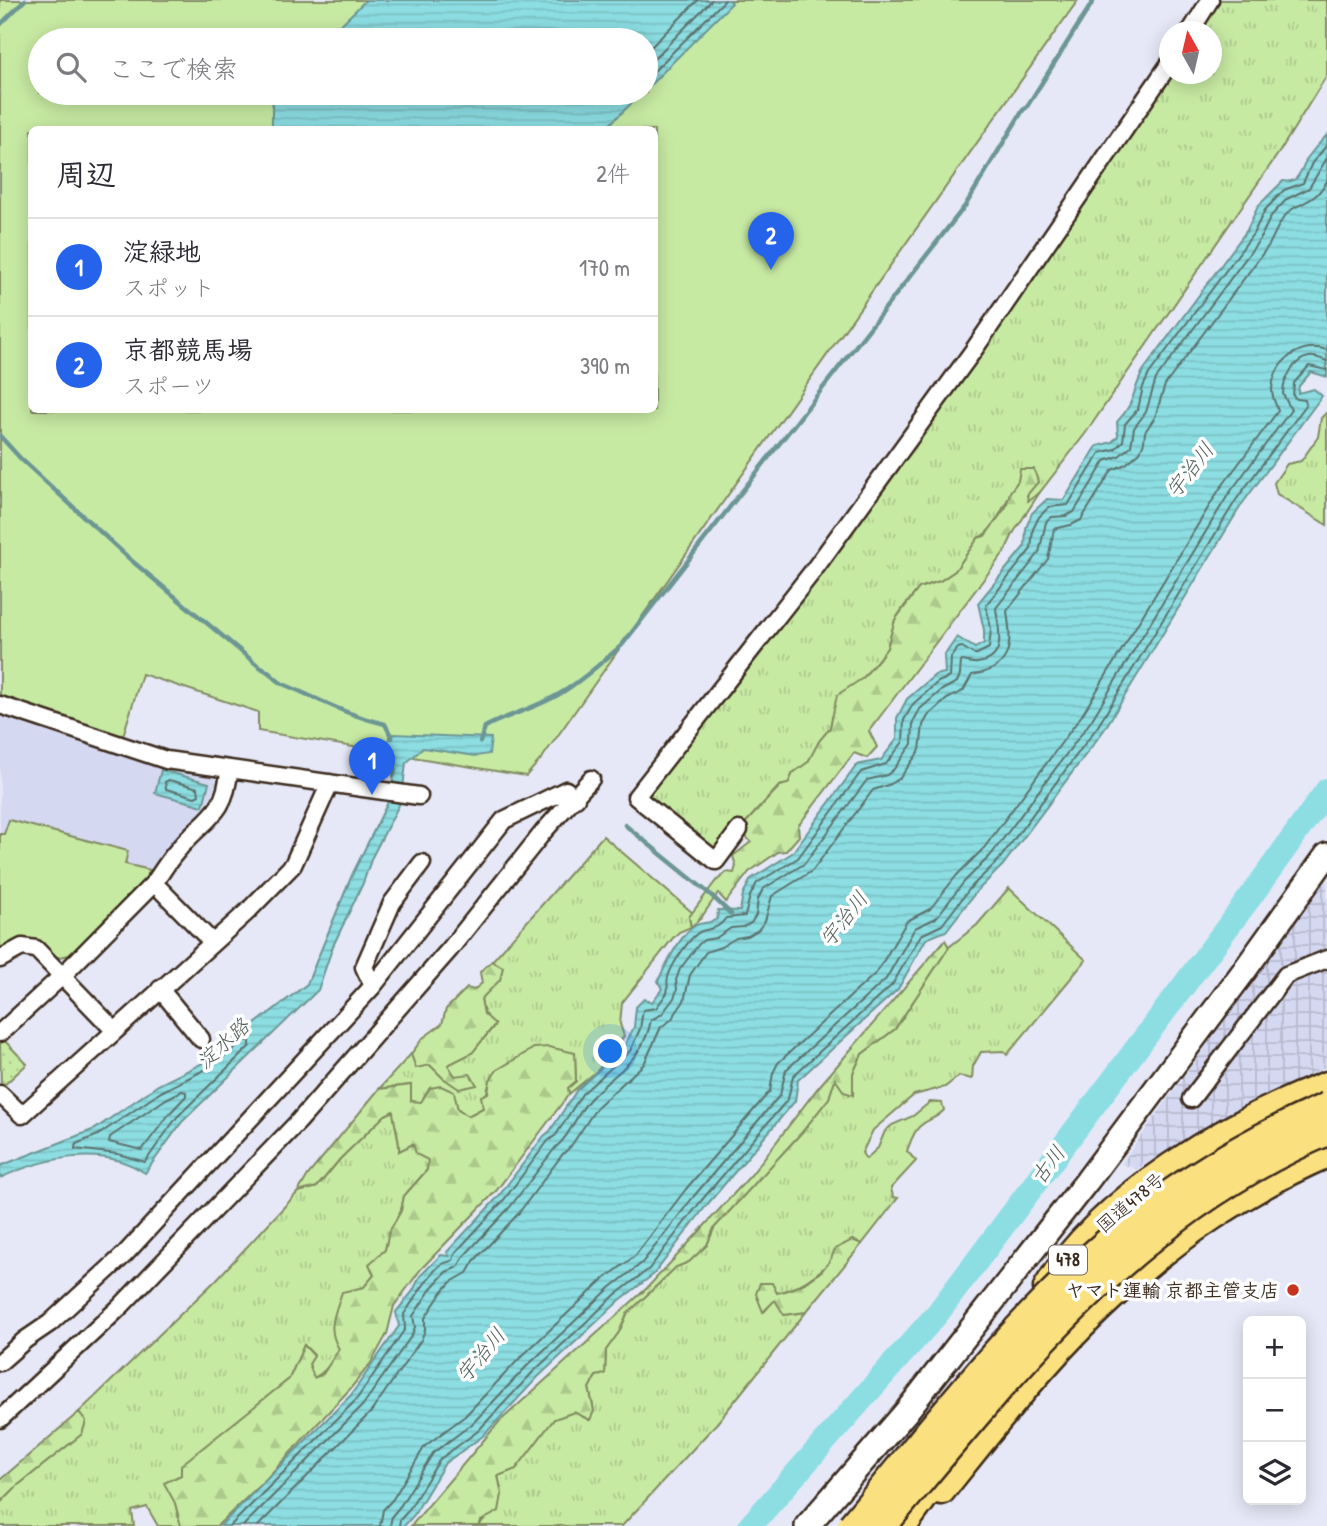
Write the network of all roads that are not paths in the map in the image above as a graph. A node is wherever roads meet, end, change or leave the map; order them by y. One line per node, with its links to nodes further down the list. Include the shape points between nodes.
1 (1210, 0): 2 (street)
2 (1197, 21)
3 (1159, 80): 10 (street, via 973,351 821,560 636,797 716,861)
4 (0, 705): 5 (street, via 166,760)
5 (229, 770): 7 (street); 13 (street, via 228,789 219,809 177,849)
6 (591, 779): 9 (street)
7 (330, 783): 8 (street); 14 (street, via 293,865)
8 (419, 796)
9 (576, 798): 18 (street, via 566,790 503,820); 30 (street, via 299,1121 120,1307)
10 (739, 830)
11 (1327, 855): 31 (street, via 1087,1181 906,1412)
12 (422, 863): 18 (street, via 392,903 364,967)
13 (154, 883): 14 (street); 17 (street)
14 (212, 942): 19 (street)
15 (1327, 958): 25 (street, via 1286,975)
16 (0, 959): 17 (street, via 22,947 36,949)
17 (62, 976): 20 (street); 21 (street)
18 (373, 986): 29 (street, via 125,1254)
19 (160, 989): 20 (street); 22 (street)
20 (115, 1031): 24 (street, via 22,1115)
21 (0, 1033)
22 (201, 1039)
23 (1327, 1086): 34 (highway, 国道478号 / 478, via 1241,1126 1173,1166 1073,1254 1055,1276 936,1482)
24 (0, 1094)
25 (1191, 1098)
26 (1327, 1107): 32 (highway, bridge, via 1197,1176 1110,1241 997,1354)
27 (1327, 1131): 33 (highway, bridge, via 1208,1195 1116,1265 1011,1373)
28 (1327, 1153): 35 (highway, via 1189,1232 1110,1297 1023,1389)
29 (0, 1363)
30 (0, 1419)
31 (807, 1526)
32 (852, 1526)
33 (882, 1526)
34 (902, 1526)
35 (912, 1526)

